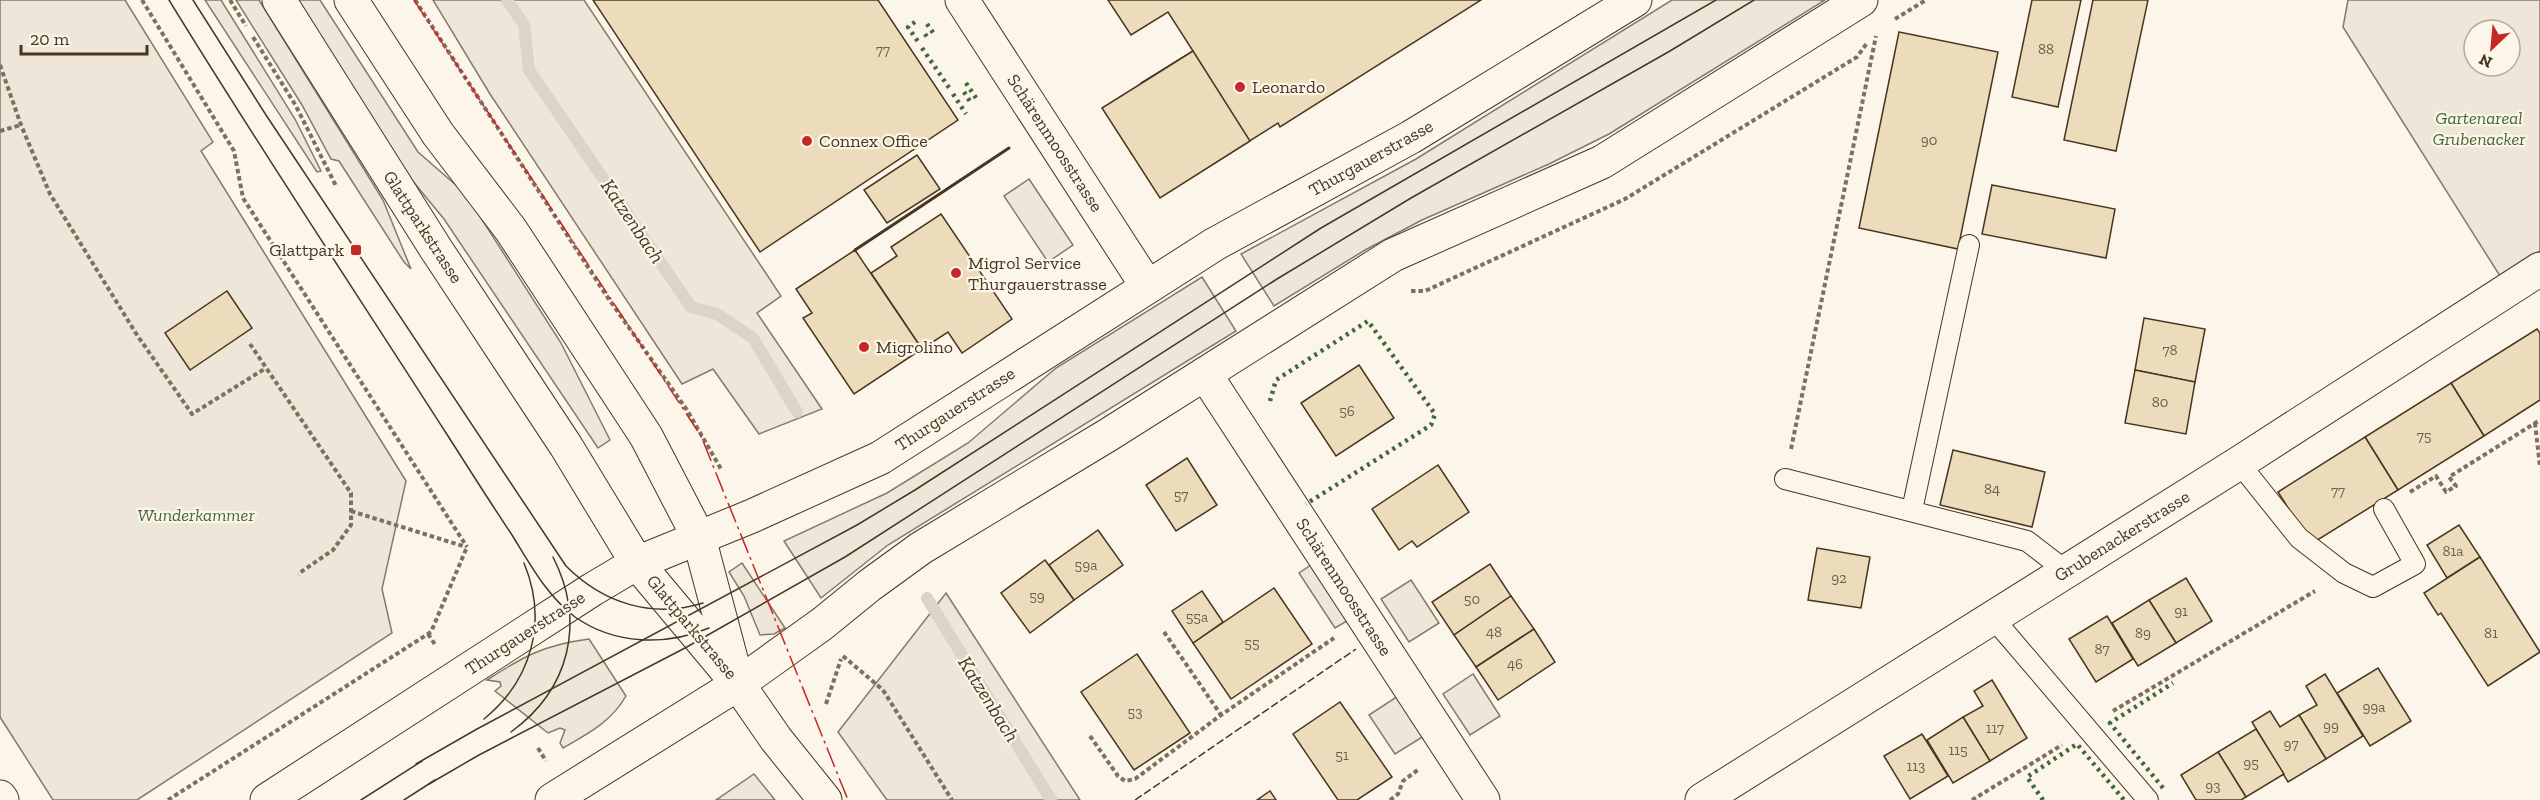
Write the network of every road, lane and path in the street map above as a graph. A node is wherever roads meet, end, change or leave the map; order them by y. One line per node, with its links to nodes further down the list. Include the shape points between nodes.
1 (142, 0): 30 (path, via 234,151 243,198)
2 (230, 0): 13 (path, via 296,106)
3 (279, 0): 31 (street, Glattparkstrasse)
4 (351, 0): 29 (street, Glattparkstrasse, via 438,134 511,230 646,436)
5 (415, 0): 24 (path, via 606,295 687,410)
6 (962, 0): 16 (street, Schärenmoosstrasse)
7 (1635, 0): 16 (street, Thurgauerstrasse, via 1411,137 1215,244)
8 (1861, 0): 19 (street, via 1602,162 1393,255)
9 (1877, 30): 25 (path)
10 (0, 65): 11 (path)
11 (21, 125): 12 (path); 18 (path, via 50,194 192,414)
12 (0, 131)
13 (336, 186)
14 (1969, 244): 27 (lane)
15 (2540, 269): 22 (street, Grubenackerstrasse)
16 (1147, 286): 29 (street, Thurgauerstrasse, via 880,458)
17 (250, 344): 18 (path)
18 (266, 368): 28 (path, via 351,493)
19 (1205, 374): 38 (street, via 921,548); 50 (street, Schärenmoosstrasse)
20 (2540, 420): 21 (path)
21 (2535, 423): 23 (path); 26 (path, via 2449,477 2456,486 2446,492 2436,476)
22 (2239, 463): 32 (street, Grubenackerstrasse); 33 (lane, via 2299,538)
23 (2540, 467)
24 (721, 469)
25 (1785, 479): 27 (lane)
26 (2384, 509): 33 (lane, via 2415,564 2373,587)
27 (1912, 510): 32 (lane, via 2027,542)
28 (351, 511): 30 (path); 34 (path, via 351,525 333,550)
29 (699, 538): 31 (street, Thurgauerstrasse); 38 (street, Glattparkstrasse)
30 (467, 547): 44 (path, via 431,632)
31 (637, 563): 38 (street, Glattparkstrasse); 45 (street, Thurgauerstrasse)
32 (2066, 571): 35 (street, Grubenackerstrasse)
33 (2344, 573): 41 (path)
34 (298, 574)
35 (1993, 618): 41 (lane); 51 (street, Grubenackerstrasse)
36 (1164, 632): 40 (path)
37 (1338, 635): 40 (path)
38 (738, 684): 46 (street); 47 (street)
39 (826, 704): 48 (path, via 843,656 883,690)
40 (1221, 715): 42 (path, via 1135,779 1125,781)
41 (2086, 727): 52 (path); 53 (lane)
42 (1090, 736)
43 (1427, 764): 49 (path, via 1403,781 1398,794)
44 (168, 800)
45 (267, 800)
46 (552, 800)
47 (825, 800)
48 (952, 800)
49 (1389, 800)
50 (1483, 800)
51 (1702, 800)
52 (1972, 800)
53 (2148, 800)

